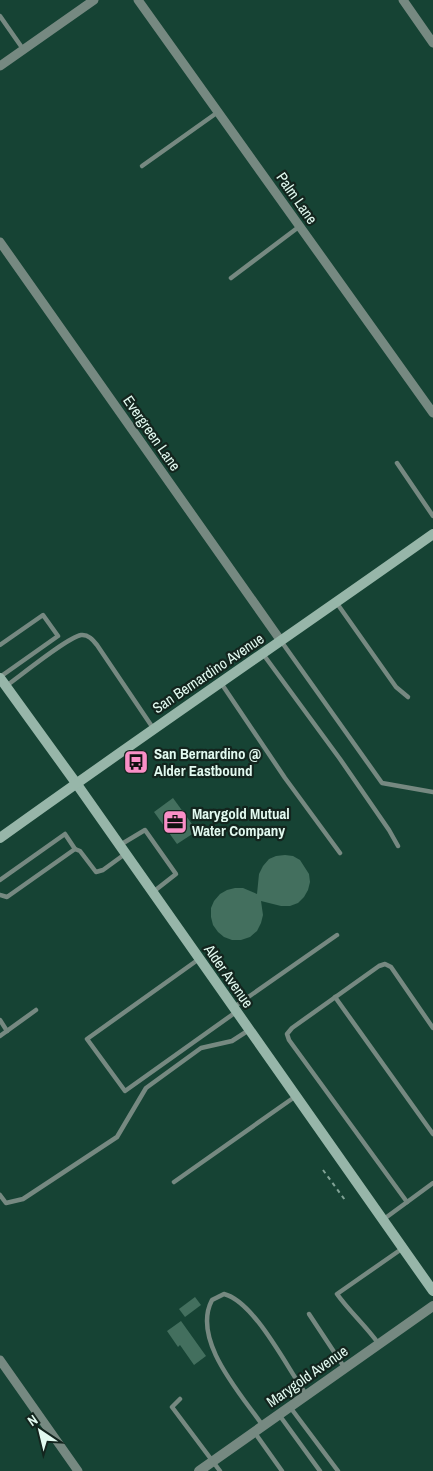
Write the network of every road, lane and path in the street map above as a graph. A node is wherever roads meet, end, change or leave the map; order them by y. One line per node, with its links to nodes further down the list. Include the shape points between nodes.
1 (94, 0): 6 (street)
2 (138, 0): 8 (street, Palm Lane)
3 (402, 0): 5 (street)
4 (0, 16): 6 (lane)
5 (433, 43)
6 (24, 50): 7 (street)
7 (0, 66)
8 (219, 111): 9 (lane); 10 (street, Palm Lane)
9 (142, 166)
10 (300, 226): 12 (lane); 13 (street, Palm Lane)
11 (0, 242): 18 (street, Evergreen Lane)
12 (230, 278)
13 (433, 413)
14 (397, 464): 15 (lane)
15 (433, 516)
16 (433, 534): 17 (main road, San Bernardino Avenue)
17 (336, 602): 18 (main road, San Bernardino Avenue); 23 (lane, via 396,687)
18 (282, 641): 20 (main road, San Bernardino Avenue); 26 (lane, via 382,783)
19 (0, 645): 21 (lane, via 42,615 58,636)
20 (262, 654): 22 (main road, San Bernardino Avenue); 28 (lane)
21 (2, 680): 24 (lane, via 69,640 81,635 89,637); 25 (main road, Alder Avenue)
22 (221, 683): 24 (main road, San Bernardino Avenue); 31 (lane)
23 (408, 696)
24 (153, 728): 25 (main road, San Bernardino Avenue)
25 (76, 783): 27 (main road, San Bernardino Avenue); 30 (main road, Alder Avenue)
26 (433, 792)
27 (1, 835)
28 (398, 846)
29 (75, 848): 30 (lane, via 96,872 104,870); 32 (lane, via 65,834); 34 (lane, via 7,897)
30 (122, 850): 33 (main road, Alder Avenue); 33 (lane, via 145,830 176,874)
31 (340, 853)
32 (0, 880)
33 (152, 892): 36 (main road, Alder Avenue)
34 (0, 895)
35 (337, 935): 39 (lane)
36 (199, 959): 39 (main road, Alder Avenue); 39 (lane, via 87,1039 125,1091)
37 (335, 998): 41 (lane, via 385,964 391,967); 46 (lane); 52 (lane, via 292,1028 287,1034 289,1040)
38 (36, 1010): 43 (lane)
39 (235, 1010): 42 (main road, Alder Avenue)
40 (0, 1020): 43 (lane)
41 (433, 1028)
42 (249, 1030): 45 (main road, Alder Avenue); 50 (lane, via 232,1041 201,1048 146,1088 112,1141 23,1199 6,1203)
43 (7, 1031): 44 (lane)
44 (0, 1036)
45 (296, 1096): 48 (lane); 53 (main road, Alder Avenue)
46 (433, 1134)
47 (323, 1170): 51 (path)
48 (174, 1182)
49 (433, 1183): 52 (lane)
50 (0, 1195)
51 (345, 1200)
52 (407, 1202): 53 (lane)
53 (383, 1220): 54 (main road, Alder Avenue)
54 (403, 1248): 55 (main road, Alder Avenue); 58 (lane, via 337,1294)
55 (433, 1291)
56 (433, 1306): 58 (street, Marygold Avenue)
57 (308, 1314): 60 (lane)
58 (379, 1345): 60 (street, Marygold Avenue)
59 (0, 1360): 67 (street)
60 (345, 1368): 61 (street, Marygold Avenue)
61 (307, 1395): 63 (street, Marygold Avenue); 65 (lane, via 270,1338 237,1299 224,1294 212,1300 206,1317 211,1346)
62 (180, 1399): 66 (lane, via 172,1407)
63 (290, 1407): 64 (street, Marygold Avenue); 72 (lane)
64 (279, 1414): 65 (street, Marygold Avenue); 71 (lane)
65 (259, 1429): 66 (street, Marygold Avenue); 70 (lane)
66 (213, 1461): 68 (street, Marygold Avenue); 69 (lane)
67 (78, 1471)
68 (199, 1471)
69 (220, 1471)
70 (282, 1471)
71 (320, 1471)
72 (338, 1471)

